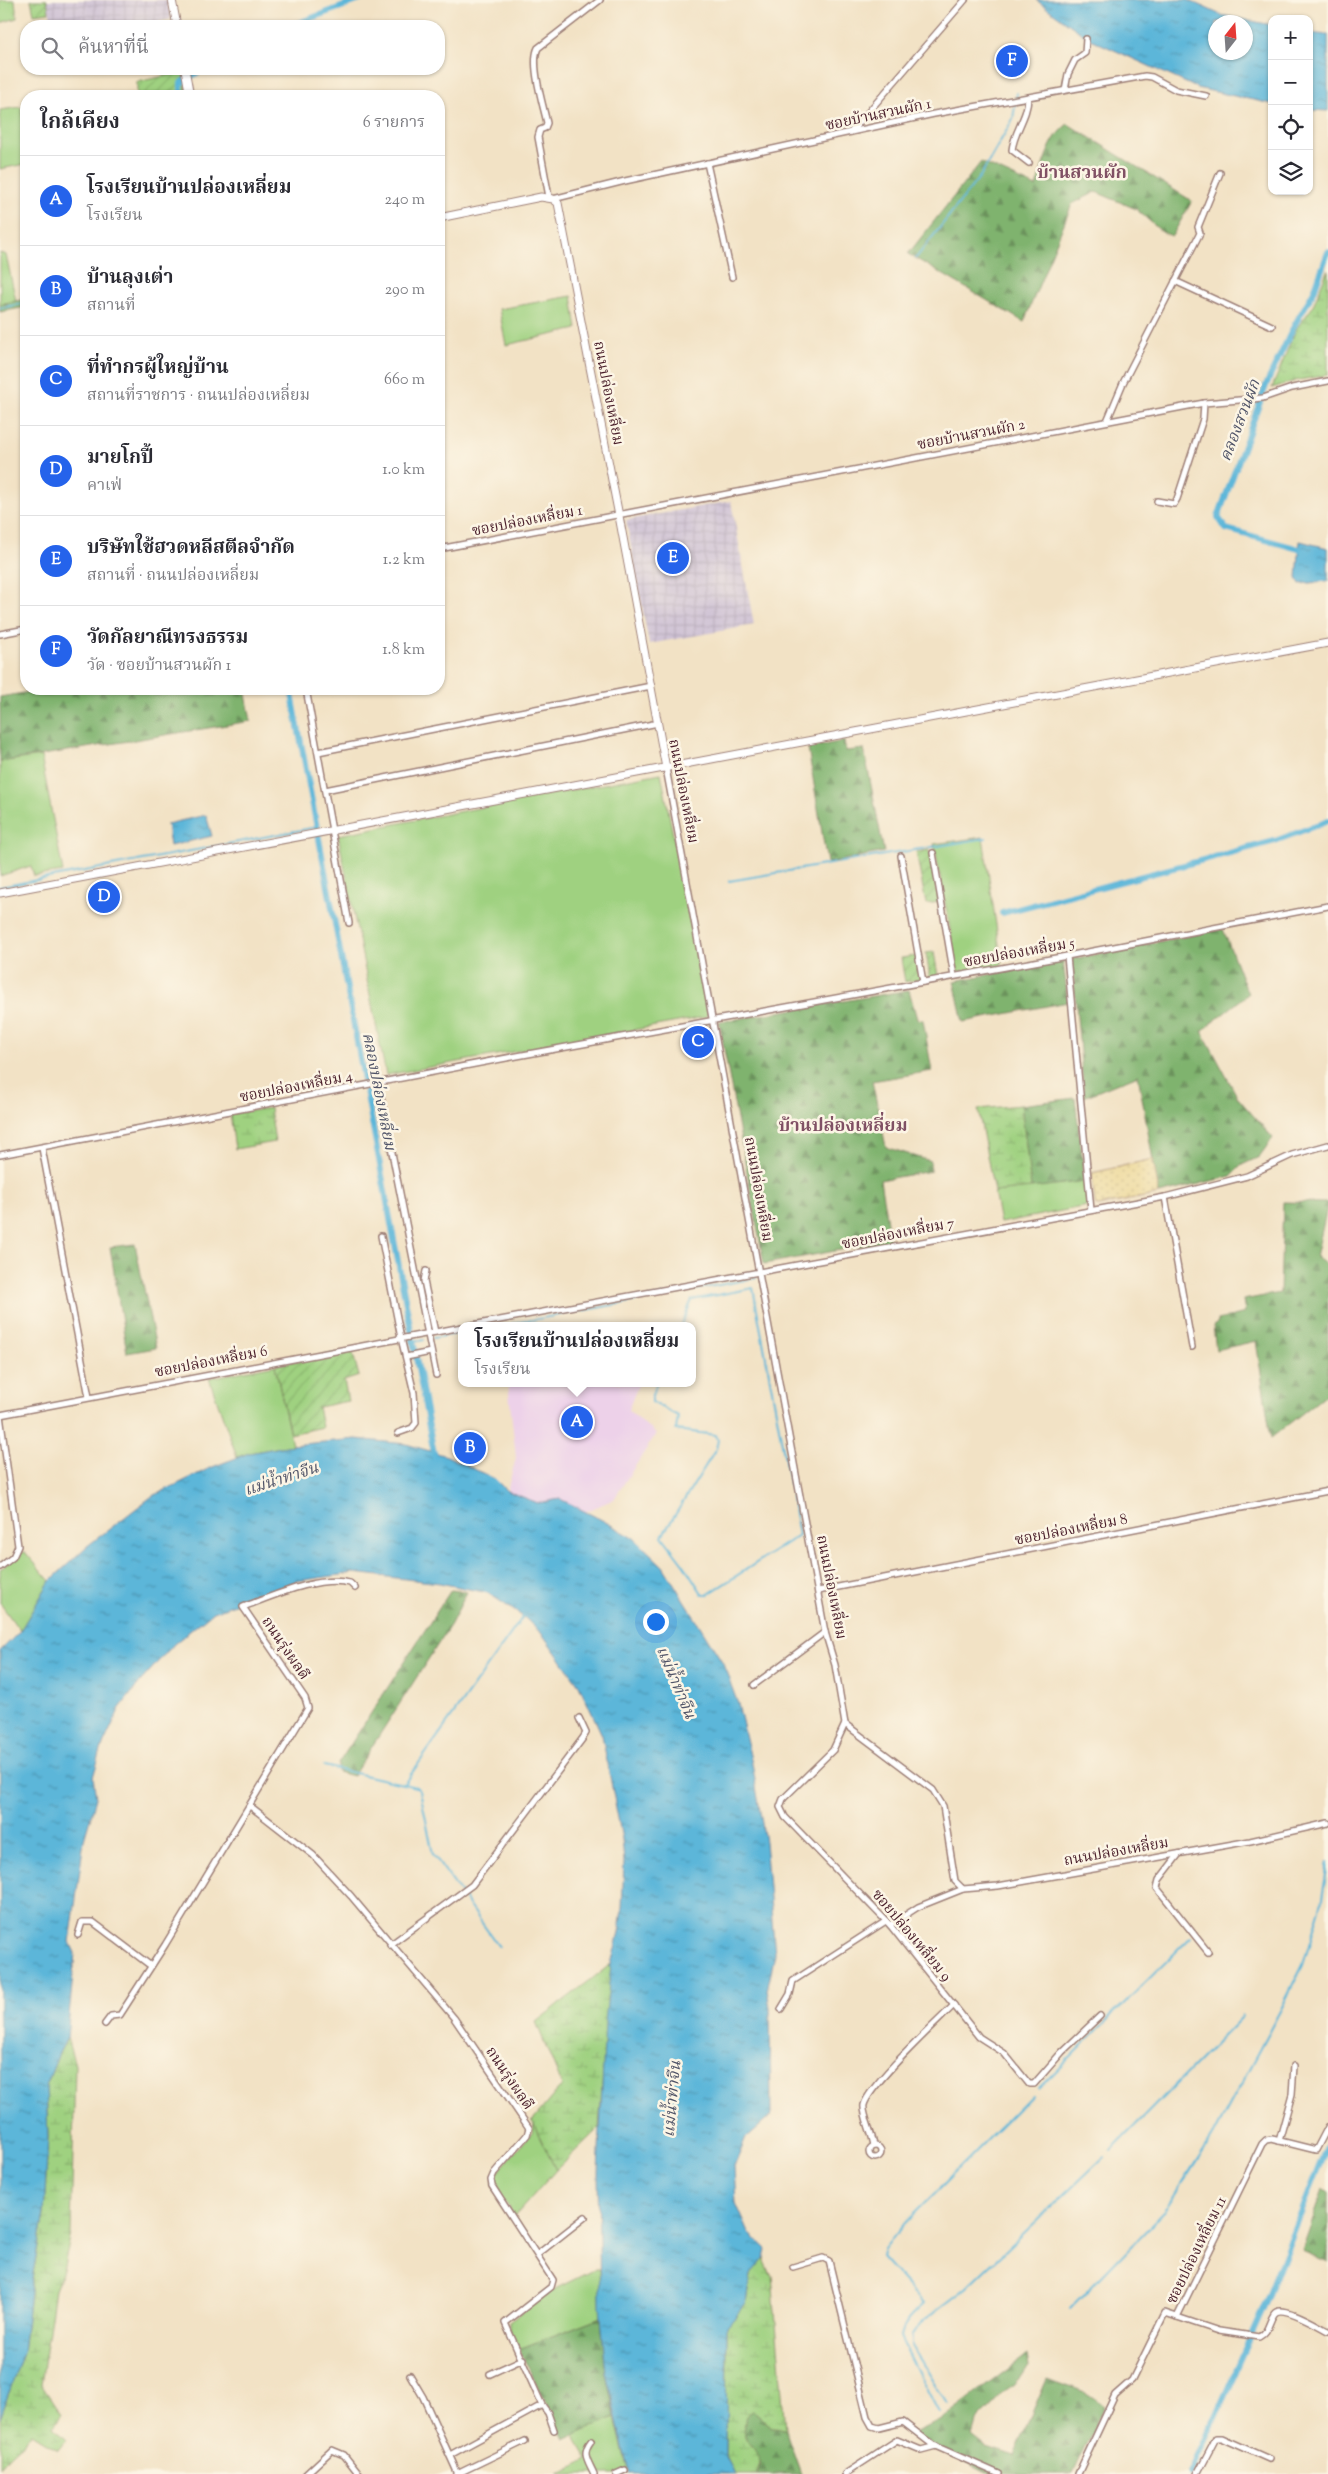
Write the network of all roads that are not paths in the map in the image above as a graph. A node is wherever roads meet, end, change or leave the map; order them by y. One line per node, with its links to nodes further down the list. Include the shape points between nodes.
1 (172, 0): 4 (street)
2 (600, 0): 15 (street, via 535,52 547,123 538,137)
3 (965, 0): 11 (street)
4 (176, 20)
5 (1086, 39): 8 (street, via 1085,53 1075,60 1070,69)
6 (186, 75): 7 (street)
7 (189, 90)
8 (1065, 90): 9 (street, ซอยบ้านสวนผัก 1, via 1145,76 1176,90); 10 (street, ซอยบ้านสวนผัก 1)
9 (1206, 96)
10 (1026, 98): 11 (street, ซอยบ้านสวนผัก 1); 13 (street, via 1026,115 1012,150)
11 (850, 132): 12 (street, ซอยบ้านสวนผัก 1)
12 (707, 163): 15 (street, ซอยบ้านสวนผัก 1); 17 (street)
13 (1029, 163)
14 (1220, 173): 18 (street, via 1198,227 1200,233)
15 (551, 198): 16 (street); 24 (street, ถนนปล่องเหลี่ยม, via 559,208)
16 (445, 217)
17 (732, 277)
18 (1175, 281): 19 (street); 22 (street)
19 (1272, 326)
20 (1328, 381): 21 (street, ซอยบ้านสวนผัก 2, via 1263,398)
21 (1204, 403): 22 (street, ซอยบ้านสวนผัก 2); 23 (street, via 1204,419 1177,499 1174,504)
22 (1107, 421): 24 (street, ซอยบ้านสวนผัก 2)
23 (1157, 501)
24 (620, 516): 25 (street, ซอยปล่องเหลี่ยม 1); 29 (street, ถนนปล่องเหลี่ยม)
25 (445, 548)
26 (20, 630): 27 (street)
27 (0, 634)
28 (1328, 643): 33 (street)
29 (651, 686): 31 (street, ถนนปล่องเหลี่ยม); 32 (street)
30 (307, 695): 32 (street)
31 (658, 724): 33 (street, ถนนปล่องเหลี่ยม); 34 (street)
32 (318, 752): 34 (street)
33 (666, 768): 35 (street); 44 (street, ถนนปล่องเหลี่ยม)
34 (325, 790): 35 (street)
35 (334, 832): 38 (street); 40 (street)
36 (933, 853): 42 (street)
37 (901, 856): 43 (street)
38 (0, 893)
39 (1328, 906): 41 (street, ซอยปล่องเหลี่ยม 5)
40 (349, 924)
41 (1067, 956): 42 (street, ซอยปล่องเหลี่ยม 5); 50 (street)
42 (954, 976): 43 (street, ซอยปล่องเหลี่ยม 5)
43 (923, 982): 44 (street, ซอยปล่องเหลี่ยม 5)
44 (714, 1019): 45 (street, ซอยปล่องเหลี่ยม 4); 53 (street, ถนนปล่องเหลี่ยม)
45 (378, 1082): 47 (street, ซอยปล่องเหลี่ยม 4); 57 (street)
46 (1328, 1145): 49 (street, ซอยปล่องเหลี่ยม 7, via 1292,1155 1247,1176)
47 (42, 1148): 48 (street, ซอยปล่องเหลี่ยม 4); 63 (street)
48 (0, 1155)
49 (1165, 1197): 50 (street, ซอยปล่องเหลี่ยม 7); 59 (street)
50 (1092, 1210): 53 (street, ซอยปล่องเหลี่ยม 7)
51 (381, 1236): 58 (street)
52 (426, 1271): 56 (street, via 424,1281)
53 (760, 1272): 54 (street, ซอยปล่องเหลี่ยม 7); 69 (street, ถนนปล่องเหลี่ยม)
54 (489, 1322)
55 (458, 1328): 56 (street)
56 (435, 1332): 57 (street)
57 (424, 1334): 58 (street, ซอยปล่องเหลี่ยม 6); 60 (street)
58 (403, 1338): 61 (street); 63 (street, ซอยปล่องเหลี่ยม 6)
59 (1192, 1347)
60 (431, 1352): 61 (street); 62 (street)
61 (409, 1357): 65 (street, via 416,1422 412,1428)
62 (436, 1375)
63 (89, 1397): 64 (street, ซอยปล่องเหลี่ยม 6)
64 (0, 1415): 67 (street, via 18,1546 14,1557)
65 (398, 1432)
66 (1328, 1491): 69 (street, ซอยปล่องเหลี่ยม 8)
67 (0, 1568)
68 (355, 1588): 74 (street, ถนนรุ่งผลดี, via 350,1583 328,1582 282,1592 243,1606 305,1698 308,1708)
69 (818, 1591): 70 (street, ถนนปล่องเหลี่ยม)
70 (825, 1632): 71 (street); 73 (street, ถนนปล่องเหลี่ยม)
71 (754, 1685)
72 (578, 1718): 80 (street, via 586,1733 583,1738 472,1885)
73 (845, 1724): 77 (street, via 933,1790 943,1806 956,1880); 78 (street, ซอยปล่องเหลี่ยม 9, via 833,1750 783,1799 781,1810)
74 (250, 1806): 80 (street, ถนนรุ่งผลดี, via 313,1855); 82 (street, ถนนรุ่งผลดี)
75 (1328, 1823): 76 (street, ถนนปล่องเหลี่ยม)
76 (1178, 1854): 77 (street, ถนนปล่องเหลี่ยม, via 998,1886); 81 (street, via 1159,1880 1157,1888)
77 (963, 1889): 78 (street, ถนนปล่องเหลี่ยม)
78 (888, 1923): 83 (street, ซอยปล่องเหลี่ยม 9); 84 (street, ถนนปล่องเหลี่ยม, via 794,1981)
79 (78, 1935): 82 (street, via 82,1922 92,1922)
80 (390, 1945): 92 (street, ถนนรุ่งผลดี, via 454,2018 529,2128 527,2136 491,2180)
81 (1208, 1952)
82 (151, 1966): 86 (street, ถนนรุ่งผลดี, via 120,2014 111,2016)
83 (954, 2005): 85 (street, ซอยปล่องเหลี่ยม 9, via 979,2037 1004,2053 1030,2085); 90 (street, via 878,2083 868,2098 864,2110)
84 (781, 2010)
85 (1100, 2016)
86 (105, 2024)
87 (1294, 2066): 89 (street, via 1292,2094)
88 (1328, 2127): 89 (street, via 1316,2150)
89 (1279, 2141): 94 (street, ซอยปล่องเหลี่ยม 11, via 1266,2140 1262,2144)
90 (874, 2146)
91 (585, 2216): 92 (street)
92 (538, 2254): 96 (street, ถนนรุ่งผลดี, via 551,2275 552,2285 505,2322)
93 (793, 2267): 103 (street, via 823,2258 829,2261 870,2423 877,2428 903,2422)
94 (1177, 2317): 95 (street, via 1218,2331 1259,2337 1267,2331 1274,2312 1279,2310 1288,2311); 114 (street, ซอยปล่องเหลี่ยม 11, via 1165,2313 1132,2380 1115,2395)
95 (1328, 2331)
96 (523, 2359): 97 (street); 99 (street, ถนนรุ่งผลดี)
97 (490, 2374)
98 (410, 2375): 104 (street)
99 (542, 2404): 100 (street, ถนนรุ่งผลดี); 104 (street)
100 (554, 2430)
101 (525, 2441): 109 (street)
102 (591, 2441): 110 (street, via 585,2453)
103 (936, 2446): 112 (street, via 921,2450 897,2440); 113 (street)
104 (450, 2455): 109 (street)
105 (1270, 2459): 115 (street, via 1216,2438)
106 (625, 2470): 111 (street)
107 (306, 2474): 108 (street, via 329,2452 336,2450)
108 (359, 2474)
109 (458, 2474)
110 (594, 2474)
111 (616, 2474)
112 (844, 2474)
113 (999, 2474)
114 (1078, 2474)
115 (1197, 2474)

